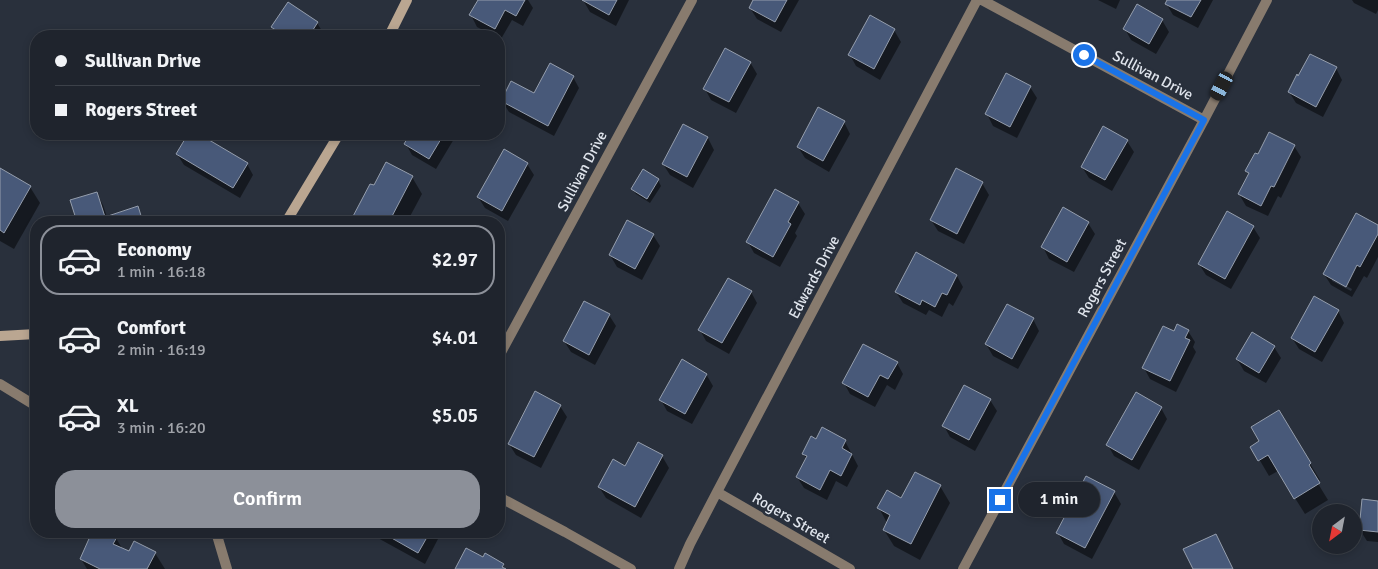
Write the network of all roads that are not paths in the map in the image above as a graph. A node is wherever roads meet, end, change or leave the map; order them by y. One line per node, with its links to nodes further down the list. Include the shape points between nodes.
1 (407, 0): 6 (street)
2 (692, 0): 12 (street, Sullivan Drive)
3 (977, 0): 15 (street, Edwards Drive)
4 (982, 0): 7 (street, Sullivan Drive)
5 (1267, 0): 7 (street, Rogers Street)
6 (391, 30)
7 (1204, 120): 22 (street, Rogers Street)
8 (335, 140): 9 (street)
9 (290, 216)
10 (30, 334): 11 (street)
11 (0, 336)
12 (505, 345)
13 (0, 384): 14 (street)
14 (30, 402)
15 (717, 492): 20 (street, Edwards Drive); 21 (street, Rogers Street)
16 (505, 500): 19 (street)
17 (218, 538): 18 (street)
18 (227, 569)
19 (631, 569)
20 (680, 569)
21 (850, 569)
22 (963, 569)

